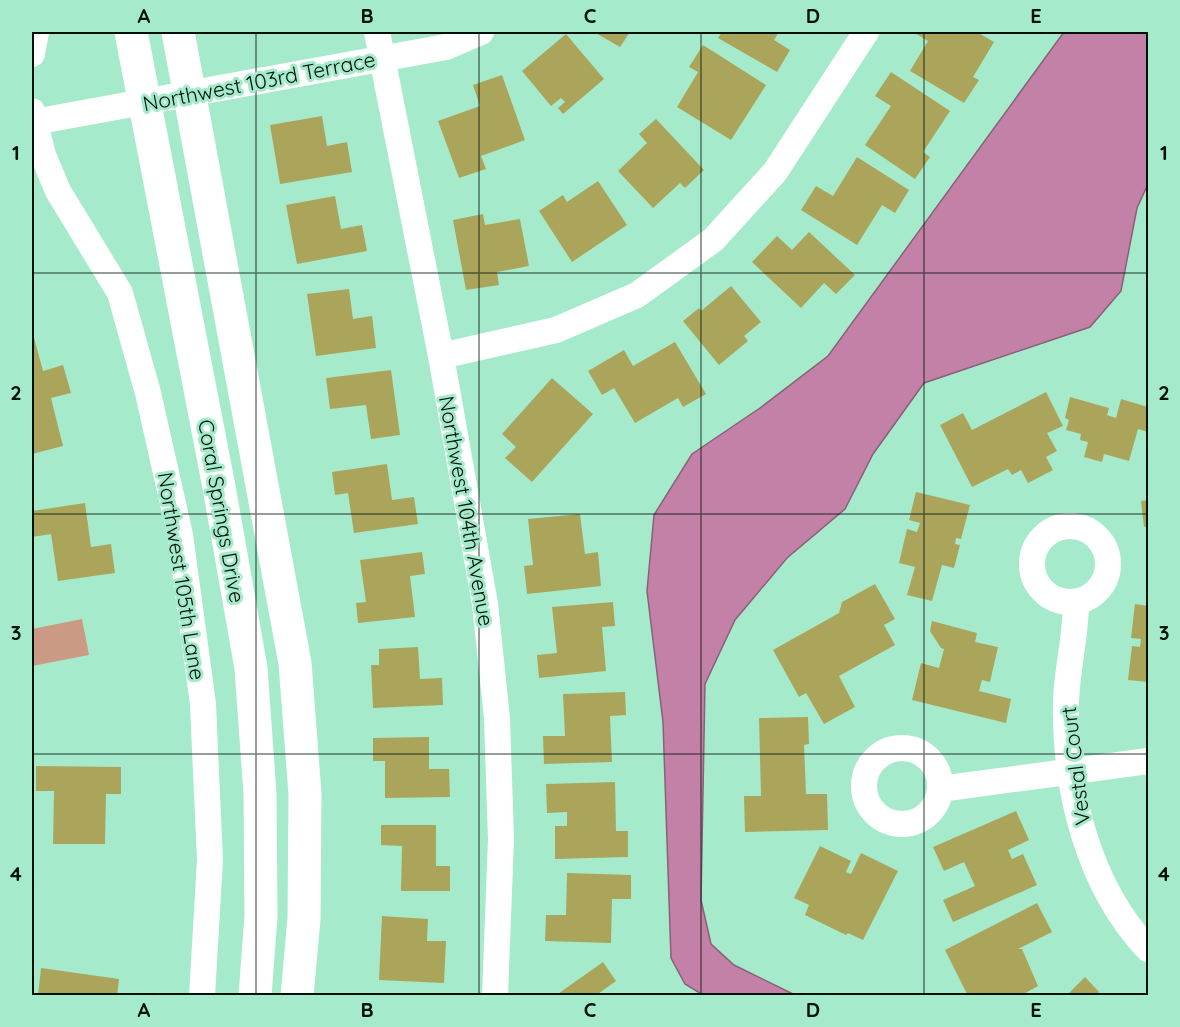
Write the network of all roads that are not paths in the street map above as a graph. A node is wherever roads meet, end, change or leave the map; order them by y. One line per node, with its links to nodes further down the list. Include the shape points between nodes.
1 (36, 32): 7 (street)
2 (130, 32): 10 (main road, Coral Springs Drive)
3 (178, 32): 9 (main road)
4 (377, 32): 8 (street, Northwest 104th Avenue)
5 (481, 32): 8 (street, Northwest 103rd Terrace, via 446,47)
6 (866, 32): 12 (street, via 775,172 713,240 637,295 556,330)
7 (32, 54)
8 (382, 57): 9 (street, Northwest 103rd Terrace); 12 (street, Northwest 104th Avenue)
9 (190, 94): 10 (street, Northwest 103rd Terrace); 20 (main road, via 295,663 305,794 304,919)
10 (144, 103): 11 (street, Northwest 103rd Terrace); 19 (main road, Coral Springs Drive, via 251,668 260,794 261,916)
11 (33, 116): 18 (street, Northwest 105th Lane, via 58,191 120,292 180,535 203,704 210,860)
12 (441, 356): 21 (street, Northwest 104th Avenue, via 485,604 497,718 501,839)
13 (1076, 602): 15 (street, Vestal Court, via 1066,702)
14 (1149, 761): 15 (street)
15 (1071, 773): 16 (street); 17 (street, Vestal Court, via 1080,827 1100,876 1130,929)
16 (940, 789)
17 (1149, 949)
18 (202, 996)
19 (255, 996)
20 (297, 996)
21 (495, 996)

